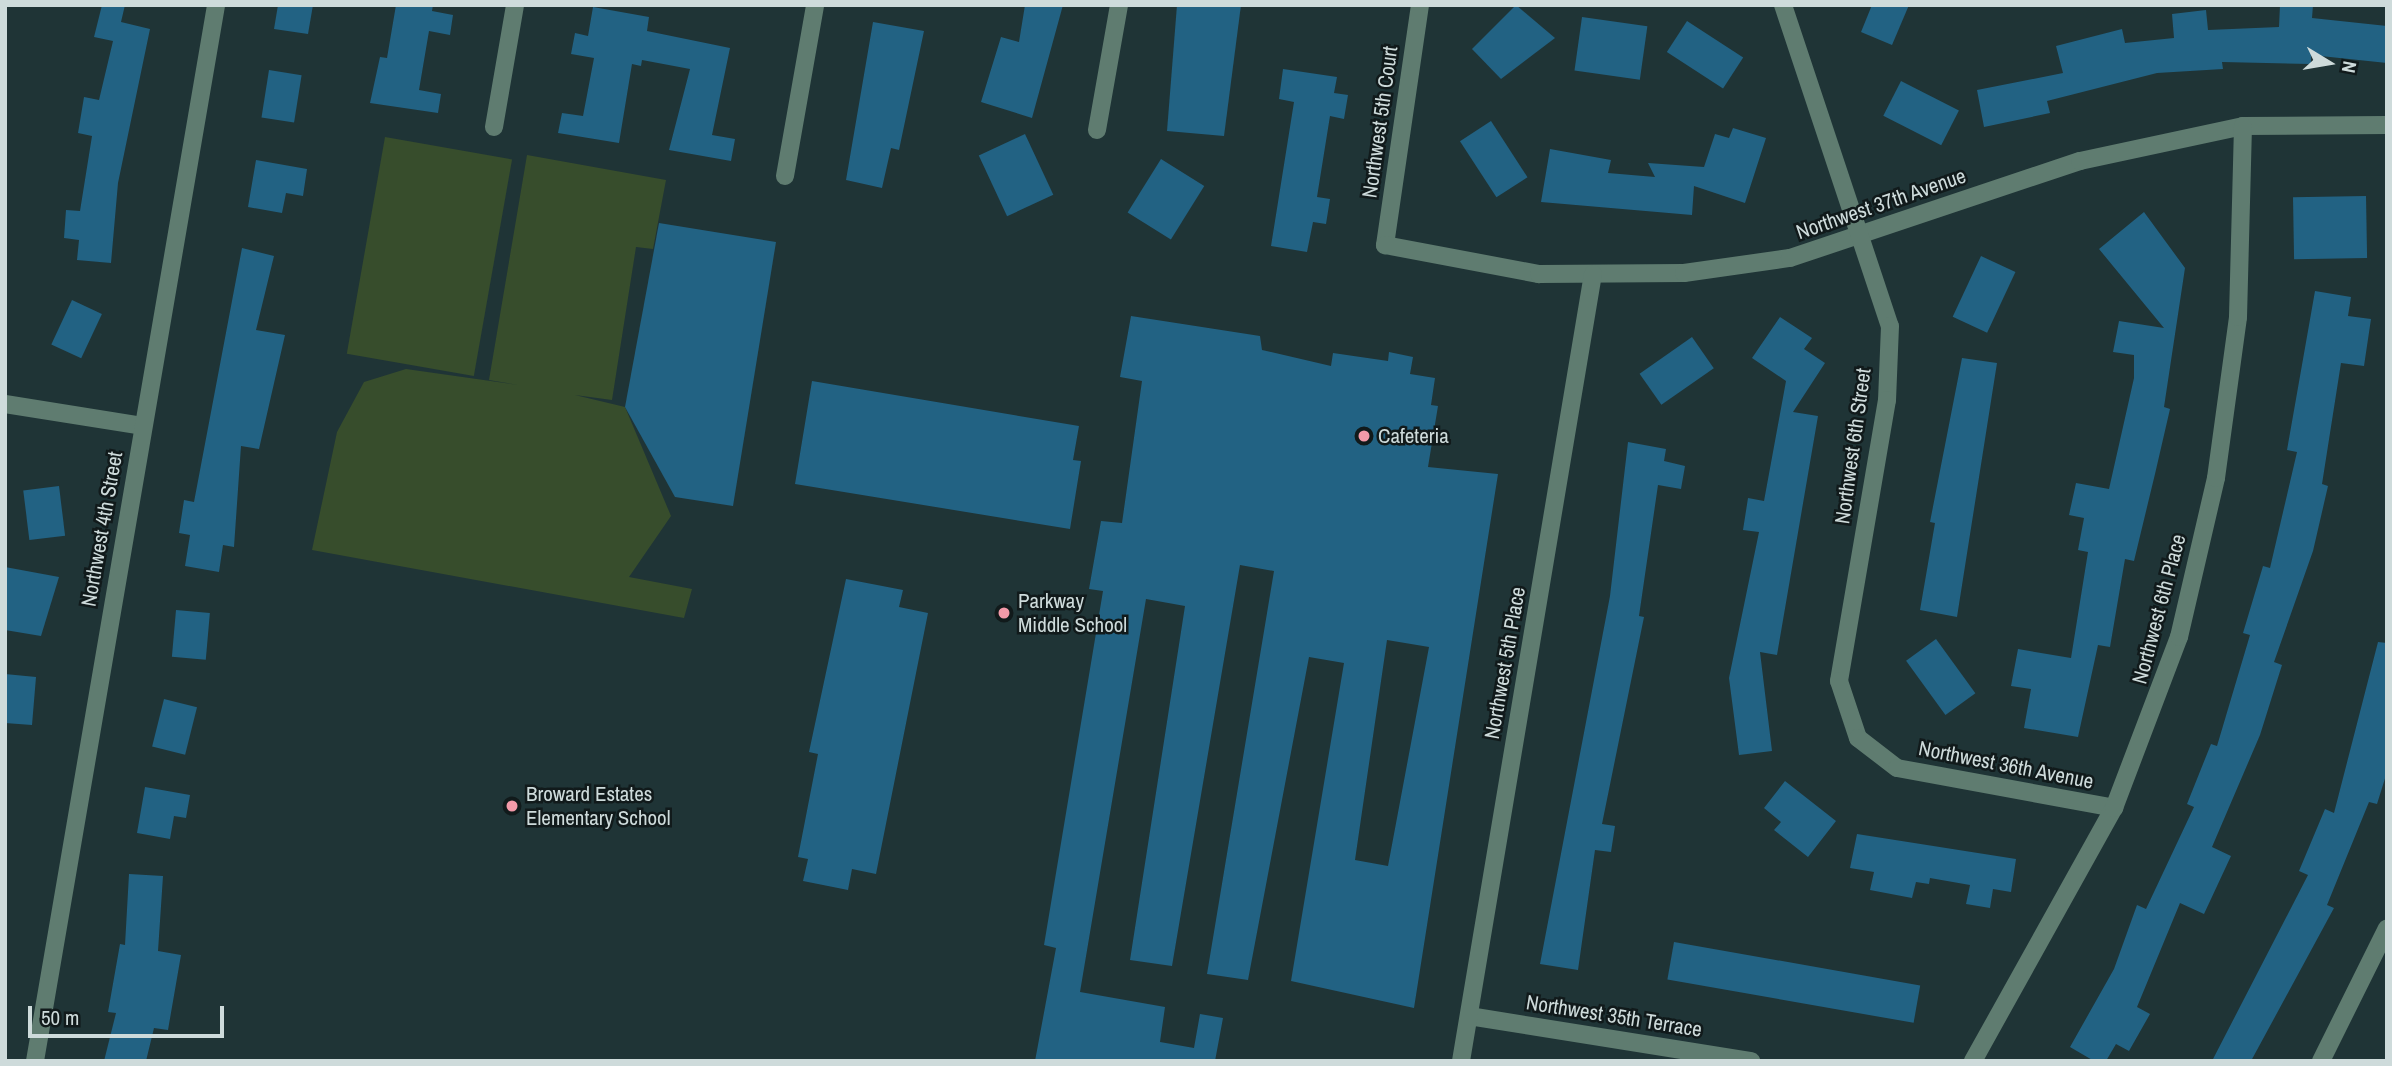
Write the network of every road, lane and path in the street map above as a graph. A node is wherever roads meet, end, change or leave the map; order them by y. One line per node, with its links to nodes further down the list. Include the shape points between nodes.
1 (216, 5): 16 (street, Northwest 4th Street)
2 (515, 5): 9 (street)
3 (815, 5): 11 (street)
4 (1119, 5): 10 (street)
5 (1420, 5): 13 (street, Northwest 5th Court)
6 (1783, 5): 12 (street, Northwest 6th Street)
7 (2387, 125): 8 (street, Northwest 37th Avenue)
8 (2243, 126): 12 (street, Northwest 37th Avenue, via 2080,161); 18 (street, Northwest 6th Place, via 2238,317 2216,478 2179,637)
9 (494, 128)
10 (1097, 131)
11 (785, 176)
12 (1859, 236): 14 (street, Northwest 37th Avenue, via 1750,264 1684,273); 17 (street, Northwest 6th Street, via 1890,326 1887,400 1839,681)
13 (1385, 245): 14 (street, Northwest 37th Avenue, via 1539,274)
14 (1593, 274): 20 (street, Northwest 5th Place)
15 (5, 404): 16 (street)
16 (142, 426): 21 (street, Northwest 4th Street)
17 (1858, 738): 18 (street, Northwest 36th Avenue, via 1897,768)
18 (2115, 808): 24 (street, Northwest 6th Place)
19 (2387, 928): 25 (street)
20 (1469, 1016): 22 (street, Northwest 5th Place); 23 (street, Northwest 35th Terrace)
21 (35, 1061)
22 (1461, 1061)
23 (1751, 1061)
24 (1973, 1061)
25 (2321, 1061)

